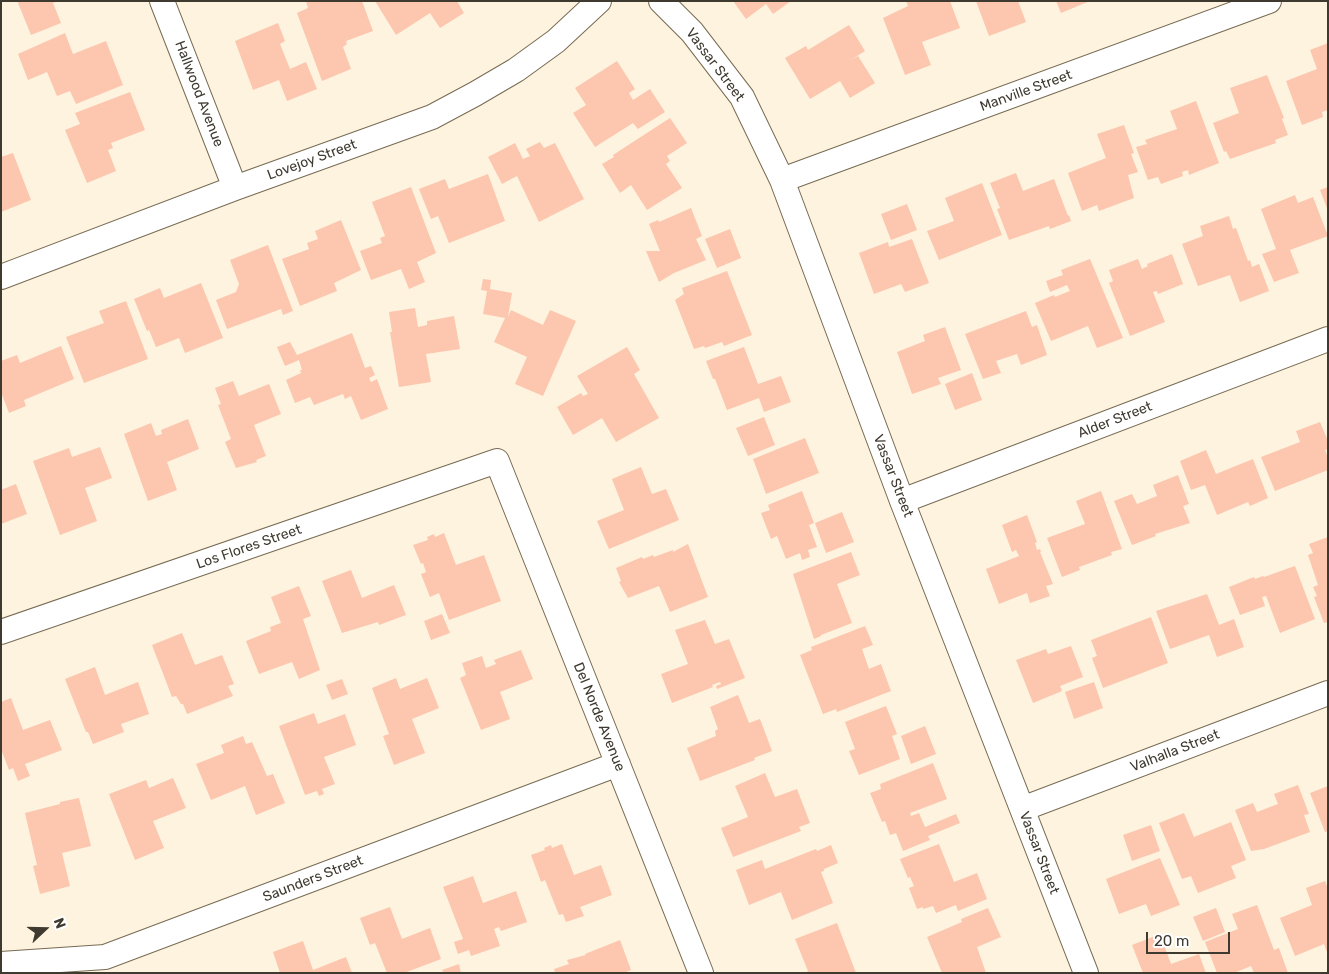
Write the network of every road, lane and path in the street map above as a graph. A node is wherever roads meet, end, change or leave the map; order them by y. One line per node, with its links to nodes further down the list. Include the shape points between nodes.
1 (162, 1): 6 (street, Hallwood Avenue)
2 (599, 1): 6 (street, Lovejoy Street, via 556,41 516,70 466,99 432,116)
3 (661, 1): 5 (street, Vassar Street, via 692,32 742,97)
4 (1268, 1): 5 (street, Manville Street)
5 (782, 180): 10 (street, Vassar Street)
6 (234, 188): 7 (street, Lovejoy Street)
7 (1, 277)
8 (1328, 339): 10 (street, Alder Street)
9 (497, 461): 11 (street, Los Flores Street); 13 (street, Del Norde Avenue)
10 (902, 501): 14 (street, Vassar Street)
11 (1, 632)
12 (1328, 693): 14 (street, Valhalla Street)
13 (618, 764): 15 (street, Saunders Street, via 105,957); 16 (street, Del Norde Avenue)
14 (1022, 809): 17 (street, Vassar Street)
15 (1, 964)
16 (701, 973)
17 (1086, 973)

